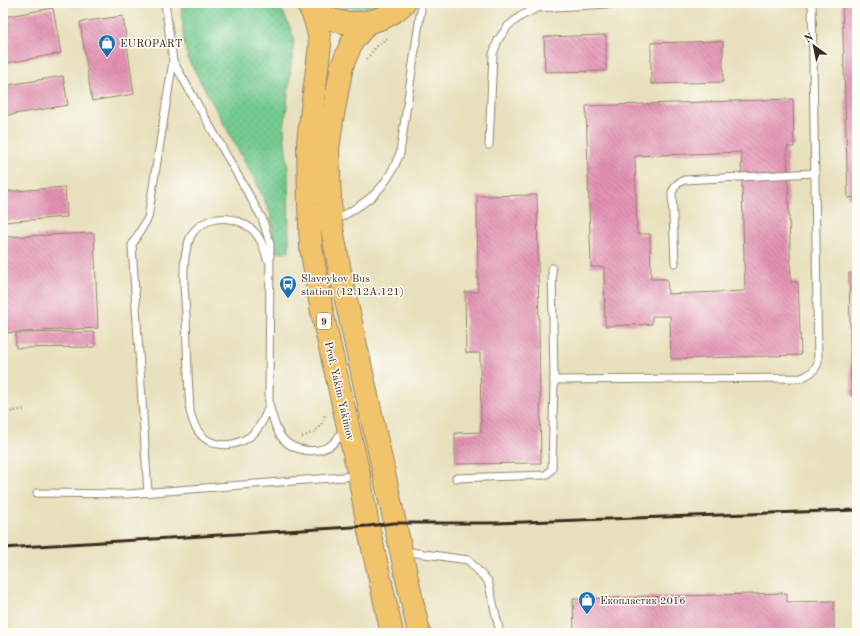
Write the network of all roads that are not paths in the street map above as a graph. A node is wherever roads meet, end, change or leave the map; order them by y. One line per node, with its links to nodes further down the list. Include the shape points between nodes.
1 (165, 3): 7 (lane)
2 (627, 3): 8 (lane, via 537,8 508,26 498,40 493,54)
3 (812, 3): 9 (lane)
4 (308, 4): 6 (highway, 9, via 328,18 348,23); 15 (highway, Prof. Yakim Yakimov / 9, via 320,31 308,142 312,247 322,312)
5 (413, 6): 6 (highway, 9, via 401,7 386,17); 10 (lane, via 400,153 388,179 372,197)
6 (368, 22): 10 (highway, via 346,53 333,113 328,149)
7 (173, 61): 13 (lane, via 262,218 270,244); 20 (lane, via 148,218 132,245)
8 (489, 145)
9 (815, 172): 11 (lane, via 684,180 677,184 672,192); 14 (lane, via 818,363 810,374 801,378)
10 (331, 223): 21 (highway)
11 (676, 263)
12 (552, 268): 14 (lane)
13 (270, 269): 16 (lane); 16 (lane, via 257,233 247,224 220,218 210,220 199,226 190,236 184,264 190,411 193,423 202,436 213,442 227,445 241,442 263,421)
14 (554, 380): 18 (lane, via 550,472 544,475)
15 (341, 392): 16 (lane, via 342,429 334,443 322,450 307,451 284,440 274,424); 17 (highway, Prof. Yakim Yakimov / 9)
16 (269, 405)
17 (359, 475): 20 (lane); 22 (highway, Prof. Yakim Yakimov / 9)
18 (456, 478)
19 (37, 493): 20 (lane)
20 (148, 493)
21 (401, 551): 23 (highway); 24 (lane, via 468,560 488,581)
22 (392, 633)
23 (419, 633)
24 (500, 633)

